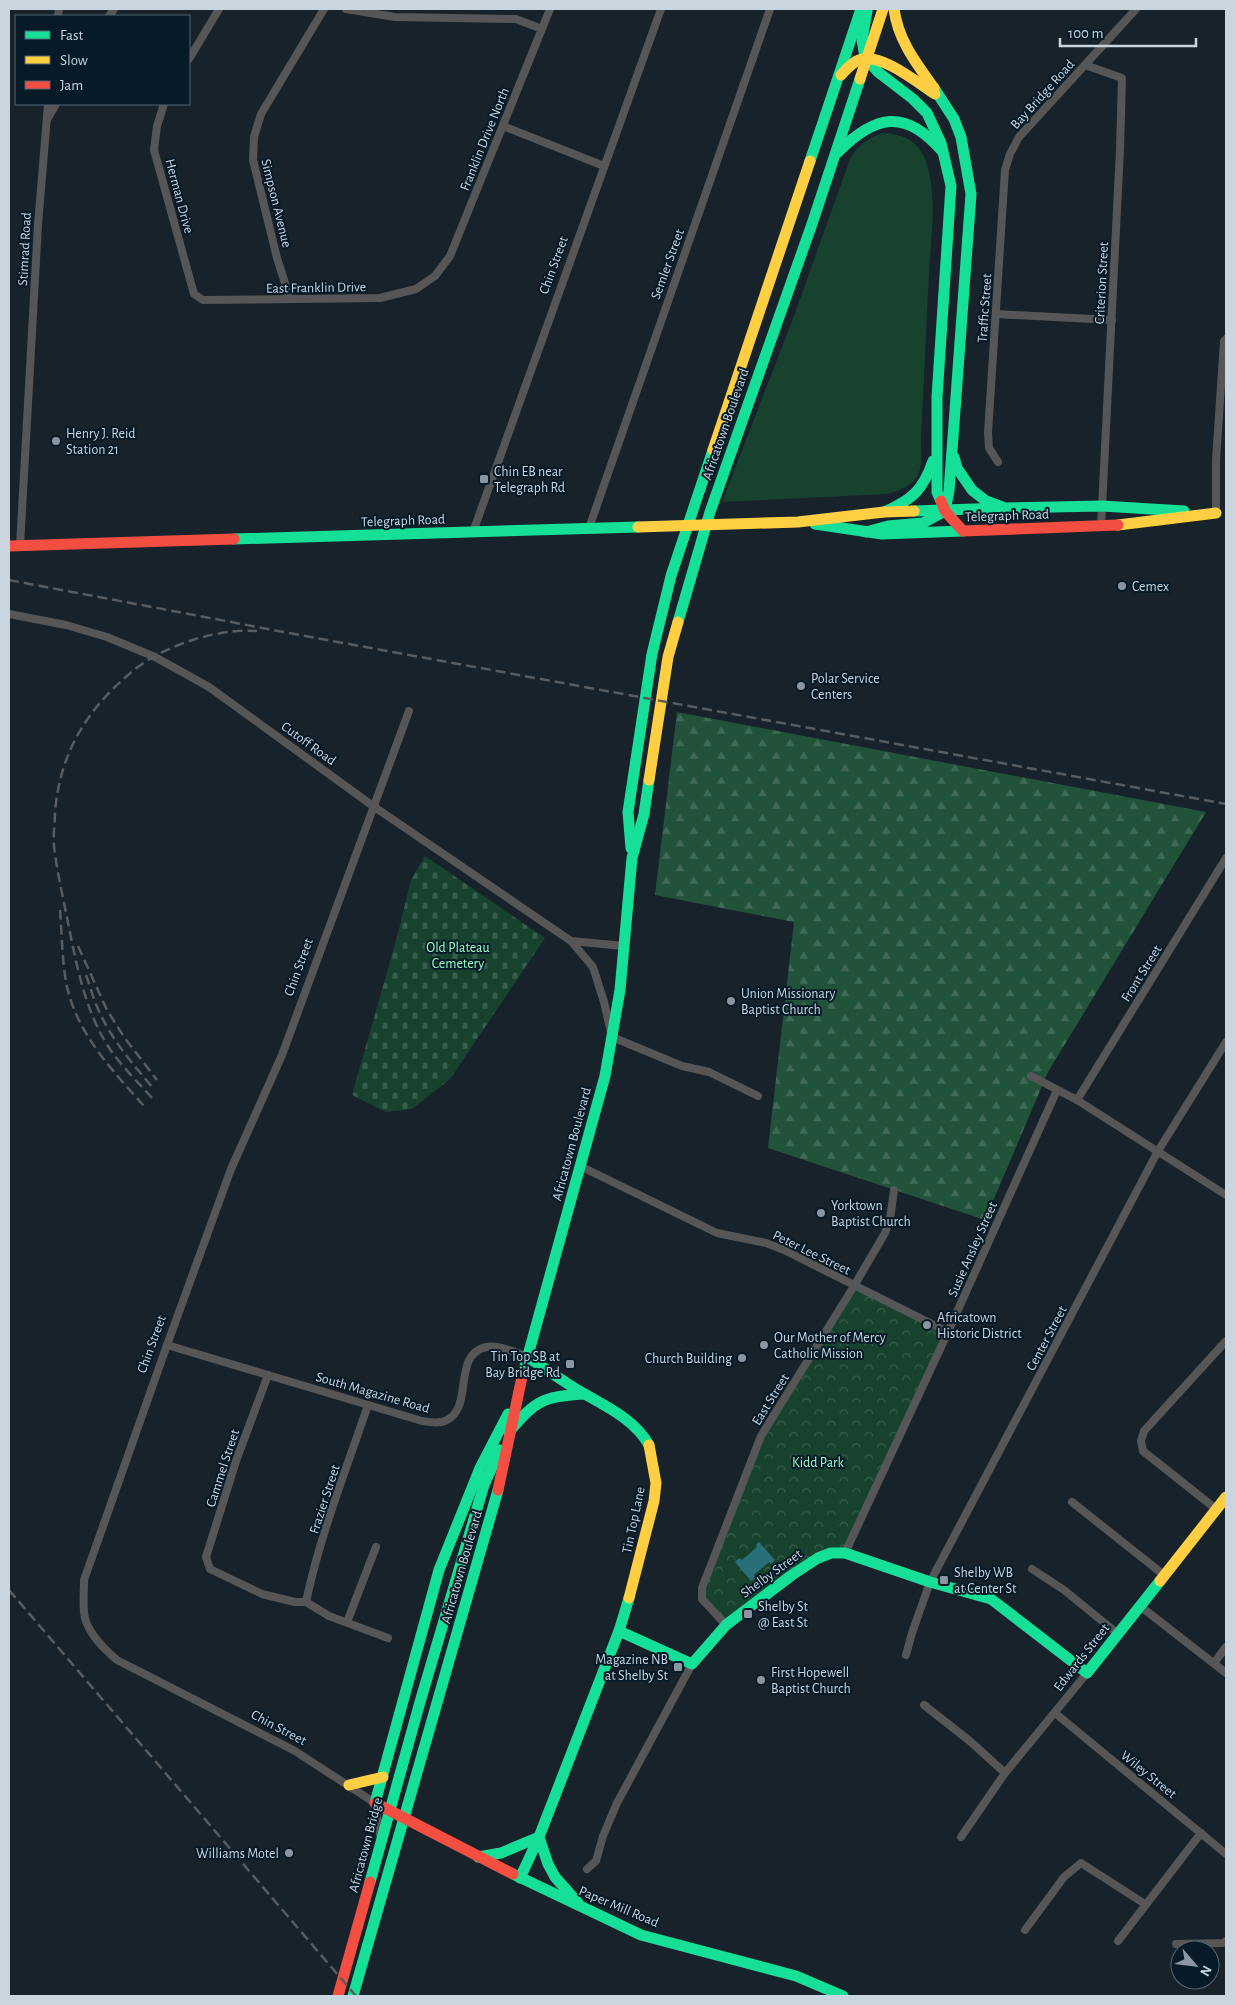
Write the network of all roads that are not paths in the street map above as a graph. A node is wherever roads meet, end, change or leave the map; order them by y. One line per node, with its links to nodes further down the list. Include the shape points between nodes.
1 (218, 9): 13 (street)
2 (324, 9): 29 (street, Simpson Avenue, via 261,114 254,137 253,160)
3 (346, 9): 12 (street, via 395,17 516,19)
4 (550, 9): 12 (street, Franklin Drive North)
5 (661, 9): 26 (street, Chin Street)
6 (770, 9): 43 (street, Semler Street)
7 (861, 9): 16 (main road, Africatown Boulevard)
8 (867, 9): 14 (main road, via 862,49)
9 (883, 9): 14 (main road, Africatown Boulevard)
10 (894, 9): 17 (main road, via 898,32 909,53)
11 (1136, 9): 15 (street, Bay Bridge Road)
12 (542, 28): 22 (street, Franklin Drive North)
13 (190, 57)
14 (866, 58): 16 (main road, via 853,63); 17 (main road, via 887,63); 23 (main road, via 884,78 920,105 936,128); 25 (main road, Africatown Boulevard)
15 (1085, 65): 24 (street, Bay Bridge Road, via 1019,137); 31 (street, Criterion Street, via 1122,78)
16 (837, 79): 51 (main road, Africatown Boulevard, via 671,576 652,654 628,812)
17 (940, 96): 34 (main road, via 954,118 967,153 971,194)
18 (48, 105): 21 (street, Stimrad Road)
19 (55, 105): 21 (street)
20 (164, 105): 28 (street, Herman Drive, via 154,150)
21 (46, 119): 47 (street, Stimrad Road)
22 (503, 126): 26 (street); 27 (street, Franklin Drive North, via 450,256)
23 (944, 152): 25 (main road, via 921,130 907,123 890,121 863,129); 33 (main road, via 951,186 937,397)
24 (1010, 154): 30 (street, Traffic Street, via 1005,170)
25 (835, 155): 51 (main road, Africatown Boulevard, via 710,512 671,648 644,814)
26 (604, 166): 44 (street, Chin Street)
27 (435, 276): 29 (street, East Franklin Drive, via 416,289 380,298)
28 (194, 294): 29 (street, East Franklin Drive, via 203,300)
29 (290, 300)
30 (996, 314): 31 (street); 35 (street, Traffic Street, via 988,433 989,448)
31 (1112, 320): 36 (street, Criterion Street)
32 (1226, 339): 40 (street, via 1216,460)
33 (937, 449): 38 (main road, via 937,492); 39 (main road, via 921,490 903,504)
34 (952, 450): 37 (main road, via 957,468 972,490 986,501); 38 (main road)
35 (998, 462)
36 (1102, 506): 37 (main road, Telegraph Road); 40 (main road, Telegraph Road); 42 (street, Criterion Street)
37 (1005, 508): 38 (main road, Telegraph Road)
38 (944, 511): 39 (main road, Telegraph Road); 45 (main road, via 923,523); 46 (main road)
39 (884, 512): 41 (main road, Telegraph Road)
40 (1221, 513): 42 (main road, Telegraph Road)
41 (798, 522): 43 (main road, Telegraph Road); 45 (main road, Telegraph Road)
42 (1101, 527): 46 (main road, Telegraph Road)
43 (589, 528): 44 (main road, Telegraph Road)
44 (473, 532): 47 (main road, Telegraph Road)
45 (866, 532): 46 (main road, Telegraph Road)
46 (963, 532)
47 (15, 546)
48 (9, 614): 50 (street, Cutoff Road, via 107,637 155,657 210,687)
49 (409, 711): 50 (street, Chin Street)
50 (373, 806): 53 (street, Cutoff Road); 68 (street, Chin Street, via 282,1055 231,1169)
51 (632, 858): 54 (main road, Africatown Boulevard)
52 (1226, 858): 60 (street, Front Street)
53 (571, 941): 54 (street, Cutoff Road); 55 (street, Cutoff Road, via 593,967)
54 (624, 946): 55 (main road, Africatown Boulevard)
55 (612, 1037): 59 (street, via 682,1066 710,1072); 62 (main road, Africatown Boulevard, via 605,1076)
56 (1226, 1042): 61 (street, Center Street)
57 (1031, 1076): 58 (street)
58 (1057, 1090): 60 (street); 66 (street, Susie Ansley Street)
59 (758, 1096)
60 (1077, 1100): 61 (street)
61 (1158, 1151): 64 (street); 81 (street, Center Street)
62 (580, 1166): 65 (street, Peter Lee Street, via 717,1233 766,1243); 69 (main road, Africatown Boulevard)
63 (894, 1190): 65 (street, East Street, via 885,1233)
64 (1226, 1196)
65 (854, 1286): 66 (street, Peter Lee Street); 85 (street, East Street, via 761,1436 702,1588 702,1599)
66 (948, 1332): 78 (street, Susie Ansley Street)
67 (1226, 1341): 76 (street, via 1144,1431 1141,1441 1143,1451)
68 (167, 1345): 70 (street, South Magazine Road); 101 (street, Chin Street, via 84,1580 84,1614 93,1634 117,1660 295,1751)
69 (528, 1356): 71 (main road, Tin Top Lane); 72 (main road, Africatown Boulevard); 73 (street, South Magazine Road, via 494,1347 476,1352 467,1364 456,1412 445,1421 422,1421)
70 (268, 1375): 73 (street, South Magazine Road); 82 (street, Cammel Street, via 236,1461 206,1557 210,1569 262,1594)
71 (584, 1394): 74 (main road, via 541,1399); 86 (main road, Tin Top Lane, via 642,1433 650,1447 654,1466 654,1501)
72 (518, 1397): 74 (main road, Africatown Boulevard); 100 (main road, via 480,1468 439,1570)
73 (368, 1405): 82 (street, Frazier Street)
74 (509, 1432): 95 (main road, Africatown Boulevard, via 484,1486); 97 (main road, Africatown Boulevard, via 494,1508)
75 (1072, 1502): 80 (street)
76 (1223, 1502): 80 (main road, Edwards Street)
77 (376, 1547): 84 (street)
78 (845, 1553): 81 (main road, Shelby Street); 85 (main road, Shelby Street, via 831,1553 818,1558)
79 (1032, 1569): 87 (street, via 1064,1590)
80 (1164, 1575): 83 (main road, Edwards Street)
81 (930, 1582): 90 (street, Center Street); 93 (main road, Shelby Street, via 991,1599)
82 (306, 1602): 84 (street)
83 (1140, 1606): 87 (main road, Edwards Street); 91 (street)
84 (347, 1622): 88 (street)
85 (726, 1625): 92 (main road, Shelby Street)
86 (618, 1631): 92 (main road); 105 (main road, Tin Top Lane)
87 (1118, 1634): 93 (main road, Edwards Street)
88 (388, 1638)
89 (1226, 1647): 91 (street)
90 (906, 1655)
91 (1214, 1663): 94 (street)
92 (692, 1664): 109 (street, Shelby Street, via 617,1803 596,1860)
93 (1087, 1672): 98 (street, Edwards Street)
94 (1226, 1673)
95 (420, 1702): 115 (main road, Africatown Bridge)
96 (924, 1705): 99 (street)
97 (435, 1708): 117 (main road, Africatown Bridge)
98 (1055, 1713): 99 (street, Edwards Street); 104 (street, Wiley Street)
99 (1005, 1773): 106 (street, Edwards Street)
100 (383, 1777): 101 (main road); 102 (main road)
101 (350, 1785): 102 (street, Chin Street)
102 (375, 1803): 103 (main road, Chin Street); 116 (street, via 383,1858)
103 (422, 1827): 108 (main road, Paper Mill Road)
104 (1201, 1833): 107 (street, Wiley Street); 111 (street)
105 (539, 1837): 108 (main road, via 501,1853); 110 (main road, Tin Top Lane); 112 (main road, via 555,1877)
106 (961, 1838)
107 (1226, 1854)
108 (478, 1857): 110 (main road, Paper Mill Road)
109 (587, 1869)
110 (520, 1878): 112 (main road, Paper Mill Road)
111 (1145, 1904): 113 (street, via 1081,1863 1064,1877); 114 (street)
112 (581, 1907): 118 (main road, Paper Mill Road, via 641,1935 796,1976)
113 (1025, 1930)
114 (1118, 1941)
115 (338, 1996)
116 (342, 1996)
117 (352, 1996)
118 (843, 1996)

